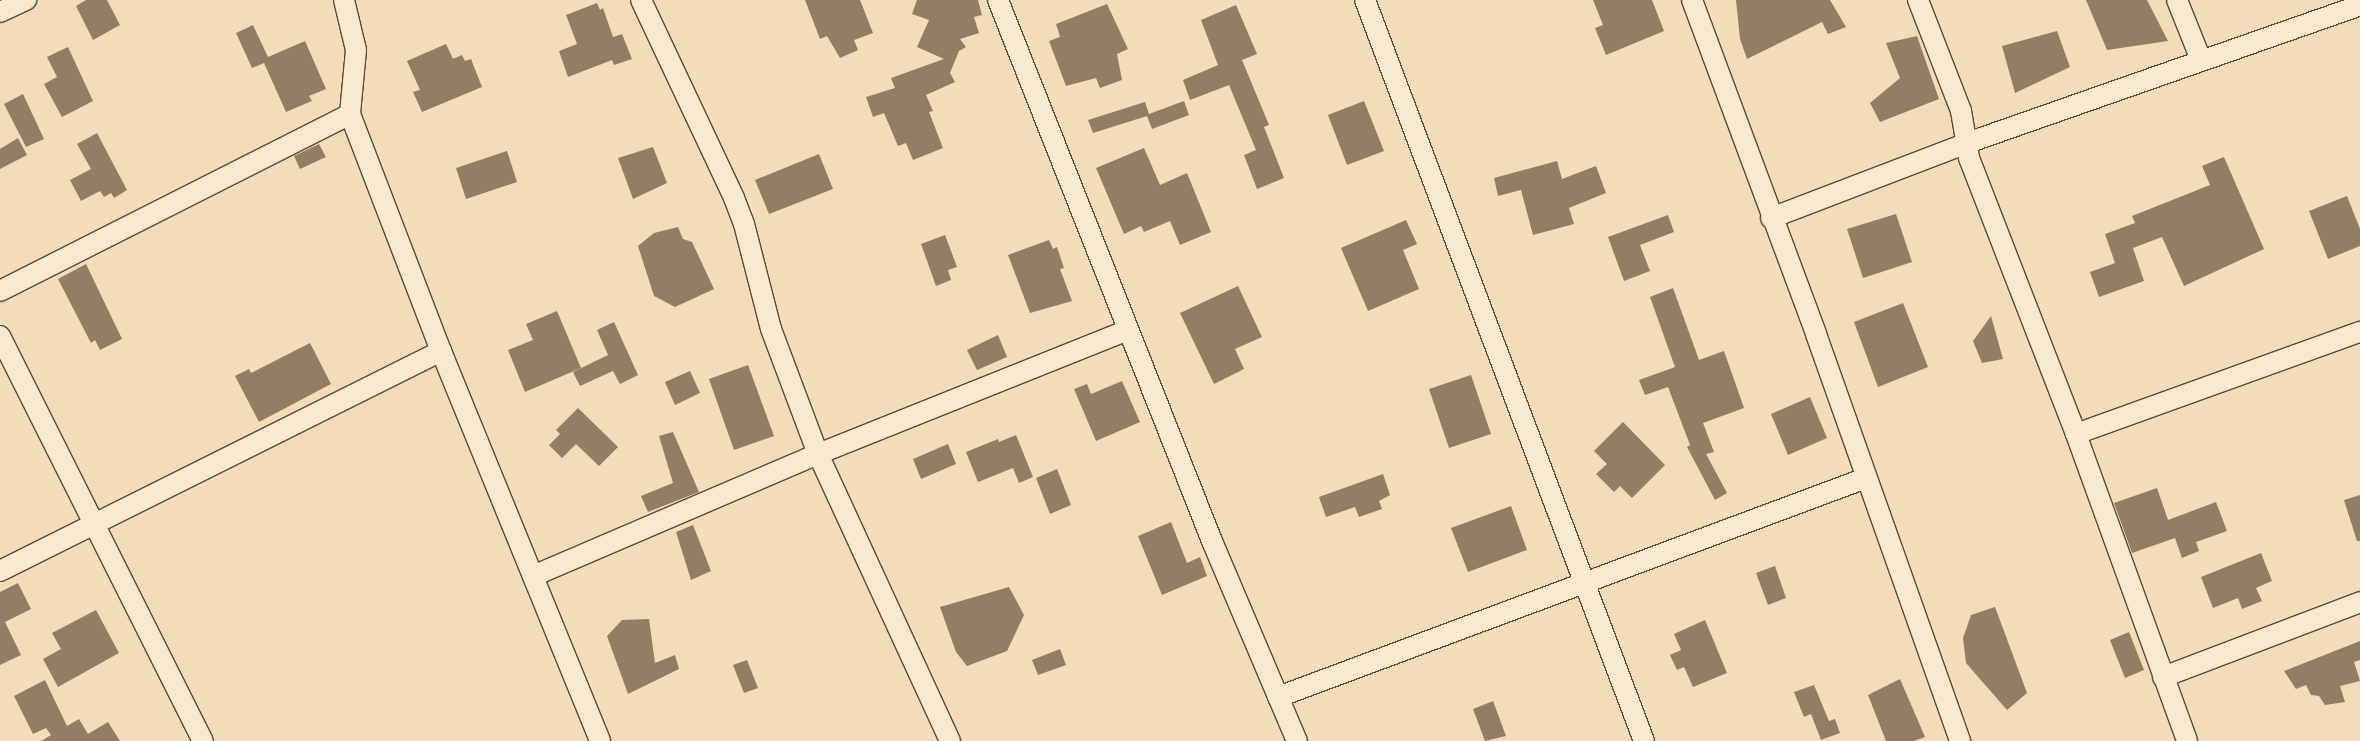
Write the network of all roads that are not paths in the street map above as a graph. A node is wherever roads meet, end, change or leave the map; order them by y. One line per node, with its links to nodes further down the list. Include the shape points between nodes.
1 (26, 0): 10 (street)
2 (344, 0): 12 (street, via 356,50)
3 (641, 0): 21 (street, via 734,198 744,224 771,329)
4 (998, 0): 16 (street)
5 (1365, 0): 26 (street)
6 (1692, 0): 14 (street)
7 (1918, 0): 13 (street, via 1961,111)
8 (2178, 0): 11 (street)
9 (2360, 6): 11 (street)
10 (0, 12)
11 (2201, 60): 13 (street)
12 (350, 114): 15 (street); 19 (street)
13 (1967, 143): 14 (street); 20 (street, via 1969,158)
14 (1771, 218): 22 (street)
15 (0, 291)
16 (1128, 330): 21 (street); 29 (street)
17 (2360, 332): 20 (street)
18 (0, 336): 23 (street)
19 (441, 351): 23 (street); 25 (street)
20 (2076, 434): 28 (street)
21 (818, 454): 25 (street); 32 (street)
22 (1866, 478): 26 (street); 35 (street)
23 (96, 523): 24 (street); 30 (street)
24 (0, 571)
25 (533, 576): 31 (street)
26 (1584, 583): 29 (street); 34 (street)
27 (2360, 602): 28 (street)
28 (2163, 677): 36 (street)
29 (1278, 697): 33 (street)
30 (203, 741)
31 (600, 741)
32 (950, 741)
33 (1297, 741)
34 (1644, 741)
35 (1960, 741)
36 (2187, 741)

